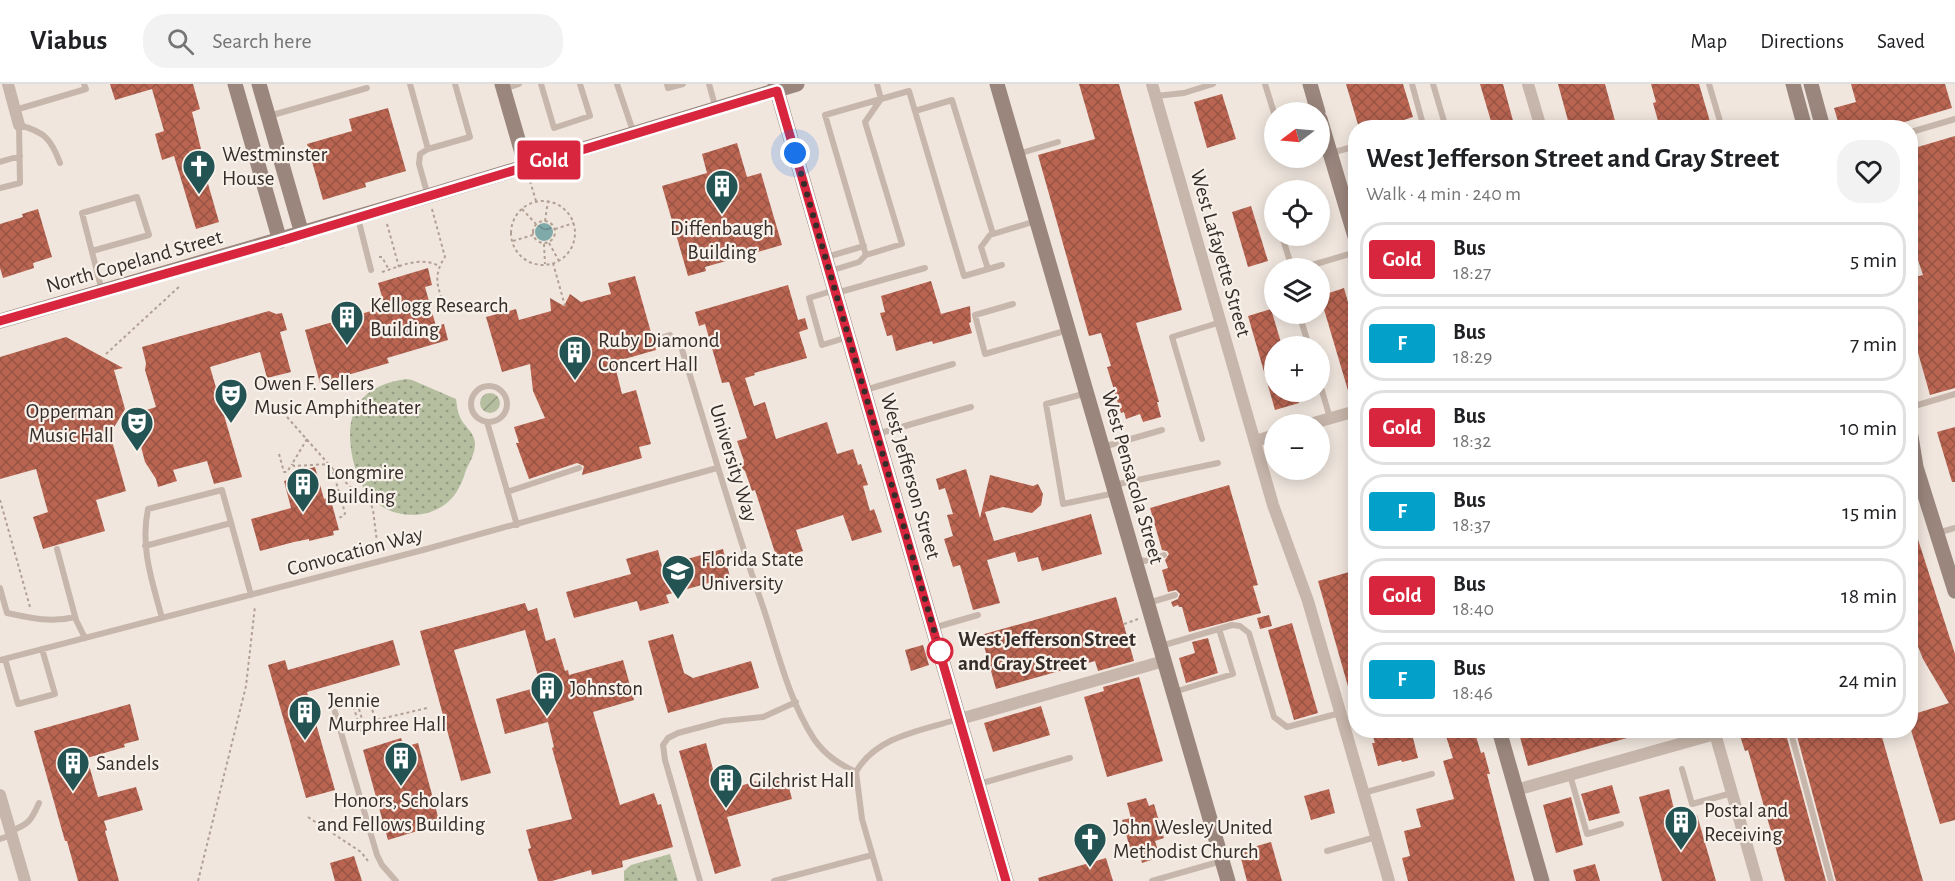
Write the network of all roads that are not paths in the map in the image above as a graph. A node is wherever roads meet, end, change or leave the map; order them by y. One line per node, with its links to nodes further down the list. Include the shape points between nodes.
1 (8, 84): 32 (street)
2 (84, 84): 32 (lane, via 86,89)
3 (235, 84): 53 (street)
4 (259, 84): 35 (street)
5 (410, 84): 48 (lane)
6 (455, 84): 48 (lane, via 470,137)
7 (541, 84): 8 (lane, via 554,128 590,116)
8 (580, 84)
9 (617, 84): 45 (lane)
10 (667, 84): 11 (lane, via 668,88)
11 (683, 84)
12 (709, 84): 33 (lane)
13 (797, 84): 26 (street, North Copeland Street)
14 (877, 84): 29 (lane)
15 (997, 84): 51 (street, West Pensacola Street)
16 (1213, 84): 28 (lane, via 1184,93)
17 (1265, 84): 30 (lane)
18 (1310, 84): 31 (street)
19 (1412, 84): 37 (lane)
20 (1433, 84): 38 (lane)
21 (1528, 84): 39 (street)
22 (1709, 84): 40 (lane)
23 (1793, 84): 41 (street)
24 (1811, 84): 42 (street)
25 (508, 86): 56 (street)
26 (776, 87): 33 (street, North Copeland Street); 70 (street, West Jefferson Street)
27 (367, 88): 35 (lane)
28 (1154, 90): 79 (street, West Lafayette Street)
29 (882, 99): 34 (lane, via 909,91); 65 (lane, via 825,115); 68 (lane, via 866,122 902,244)
30 (1271, 102)
31 (1315, 102)
32 (15, 110): 43 (street)
33 (716, 110): 45 (street, North Copeland Street)
34 (915, 111): 63 (lane, via 952,100); 73 (lane, via 964,276)
35 (268, 116): 49 (street)
36 (1955, 119): 44 (lane)
37 (1422, 120)
38 (1444, 120)
39 (1539, 120)
40 (1720, 120)
41 (1803, 120)
42 (1821, 120)
43 (19, 125): 52 (lane); 55 (lane, via 34,129 53,144)
44 (1918, 130)
45 (634, 135): 56 (street, North Copeland Street)
46 (1058, 142): 51 (lane)
47 (1348, 148): 50 (lane)
48 (428, 149): 59 (lane, via 420,154 419,164)
49 (279, 153): 53 (street); 62 (street)
50 (1330, 153): 58 (street)
51 (1017, 154): 61 (street, West Pensacola Street)
52 (20, 156): 54 (lane); 57 (lane, via 20,183)
53 (256, 159): 64 (street)
54 (0, 162)
55 (60, 163)
56 (526, 167): 59 (street, North Copeland Street)
57 (0, 188)
58 (1348, 193)
59 (430, 202): 60 (street, North Copeland Street)
60 (357, 217): 62 (street, North Copeland Street); 74 (lane)
61 (1037, 221): 63 (lane); 80 (street, West Pensacola Street)
62 (302, 234): 64 (street, North Copeland Street)
63 (993, 234): 73 (lane, via 981,247)
64 (280, 241): 75 (street, North Copeland Street)
65 (864, 246): 68 (lane); 70 (lane)
66 (92, 251): 66 (lane, via 82,213 137,197 149,235); 75 (lane)
67 (1348, 254): 69 (lane)
68 (866, 255): 70 (lane, via 859,262)
69 (1330, 260)
70 (828, 264): 76 (street, West Jefferson Street)
71 (1002, 265): 73 (lane)
72 (925, 268): 76 (lane)
73 (988, 269)
74 (371, 270)
75 (103, 291): 78 (street, North Copeland Street)
76 (836, 291): 82 (street, West Jefferson Street); 82 (lane, via 809,298 822,345)
77 (1013, 304): 80 (lane, via 975,315 985,354)
78 (0, 321)
79 (1221, 322): 97 (lane, via 1172,337); 98 (street, West Lafayette Street)
80 (1068, 330): 87 (street, West Pensacola Street)
81 (670, 335): 83 (lane)
82 (849, 337): 86 (street, West Jefferson Street)
83 (660, 338)
84 (680, 343): 102 (lane, University Way)
85 (953, 364): 86 (lane)
86 (864, 391): 95 (street, West Jefferson Street)
87 (1087, 393): 99 (street, West Pensacola Street); 104 (lane, via 1046,404 1063,504)
88 (1955, 394): 89 (lane)
89 (1918, 405)
90 (971, 407): 95 (lane)
91 (1348, 413): 92 (street)
92 (1330, 419)
93 (487, 422): 93 (lane, via 499,419 507,410 503,392 492,386 475,392 471,403 475,415); 105 (lane)
94 (1162, 430): 99 (lane)
95 (877, 434): 122 (street, West Jefferson Street)
96 (1264, 438): 98 (street)
97 (1202, 439)
98 (1255, 441): 131 (street, West Lafayette Street)
99 (1103, 447): 104 (street, West Pensacola Street)
100 (1218, 463): 104 (lane)
101 (579, 468): 105 (lane)
102 (717, 468): 107 (lane, Convocation Way); 129 (lane, University Way)
103 (1918, 477): 109 (street)
104 (1115, 489): 113 (street, West Pensacola Street)
105 (507, 492): 107 (lane)
106 (231, 523): 110 (lane); 110 (lane, via 222,490 148,509); 116 (lane)
107 (517, 525): 116 (lane, Convocation Way)
108 (1955, 528): 109 (lane)
109 (1937, 533): 115 (street)
110 (145, 546): 121 (lane)
111 (57, 549): 120 (lane)
112 (1164, 555): 113 (lane, via 1145,561)
113 (1135, 559): 118 (street, West Pensacola Street)
114 (0, 588): 120 (lane, via 7,613 59,621)
115 (1955, 591)
116 (251, 595): 121 (lane, Convocation Way)
117 (1175, 595): 118 (lane)
118 (1148, 603): 126 (street, West Pensacola Street)
119 (978, 615): 122 (lane)
120 (75, 617): 124 (lane)
121 (162, 618): 124 (lane, Convocation Way)
122 (933, 628): 132 (street, West Jefferson Street)
123 (1219, 629): 126 (lane); 128 (lane, via 1233,674); 131 (lane, via 1240,626 1249,633 1274,717 1280,724 1287,727)
124 (85, 638): 125 (lane, Convocation Way)
125 (42, 649): 127 (lane, Convocation Way); 127 (lane, via 55,694 18,704)
126 (1162, 654): 128 (street, West Pensacola Street); 132 (street)
127 (3, 660)
128 (1173, 692): 153 (street, West Pensacola Street)
129 (796, 702): 139 (lane, University Way, via 819,746 834,761); 156 (lane, via 763,717 723,721 678,733 663,745)
130 (335, 712): 155 (lane, via 377,855)
131 (1340, 713): 144 (street, West Lafayette Street)
132 (960, 719): 139 (lane, via 884,744 866,757); 142 (street, West Jefferson Street)
133 (1501, 738): 143 (street)
134 (1694, 738): 141 (street)
135 (1716, 738): 145 (street)
136 (1792, 738): 165 (lane)
137 (1070, 758): 142 (lane)
138 (1682, 769): 145 (lane, via 1692,804)
139 (856, 772): 152 (lane, via 862,819)
140 (1432, 774): 144 (lane)
141 (1570, 775): 143 (street); 148 (lane, via 1587,834)
142 (978, 784): 159 (street, West Jefferson Street)
143 (1516, 790): 163 (street)
144 (1363, 793): 150 (street, West Lafayette Street)
145 (1732, 794): 164 (street)
146 (0, 795): 149 (street)
147 (39, 803): 149 (lane, via 32,819)
148 (1621, 824)
149 (8, 835): 154 (street)
150 (1376, 837): 151 (lane); 162 (street, West Lafayette Street)
151 (1327, 851)
152 (872, 855): 157 (lane); 158 (lane)
153 (1222, 861): 160 (lane); 161 (street, West Pensacola Street)
154 (25, 881)
155 (396, 881)
156 (700, 881)
157 (774, 881)
158 (880, 881)
159 (1006, 881)
160 (1152, 881)
161 (1228, 881)
162 (1389, 881)
163 (1542, 881)
164 (1757, 881)
165 (1831, 881)

